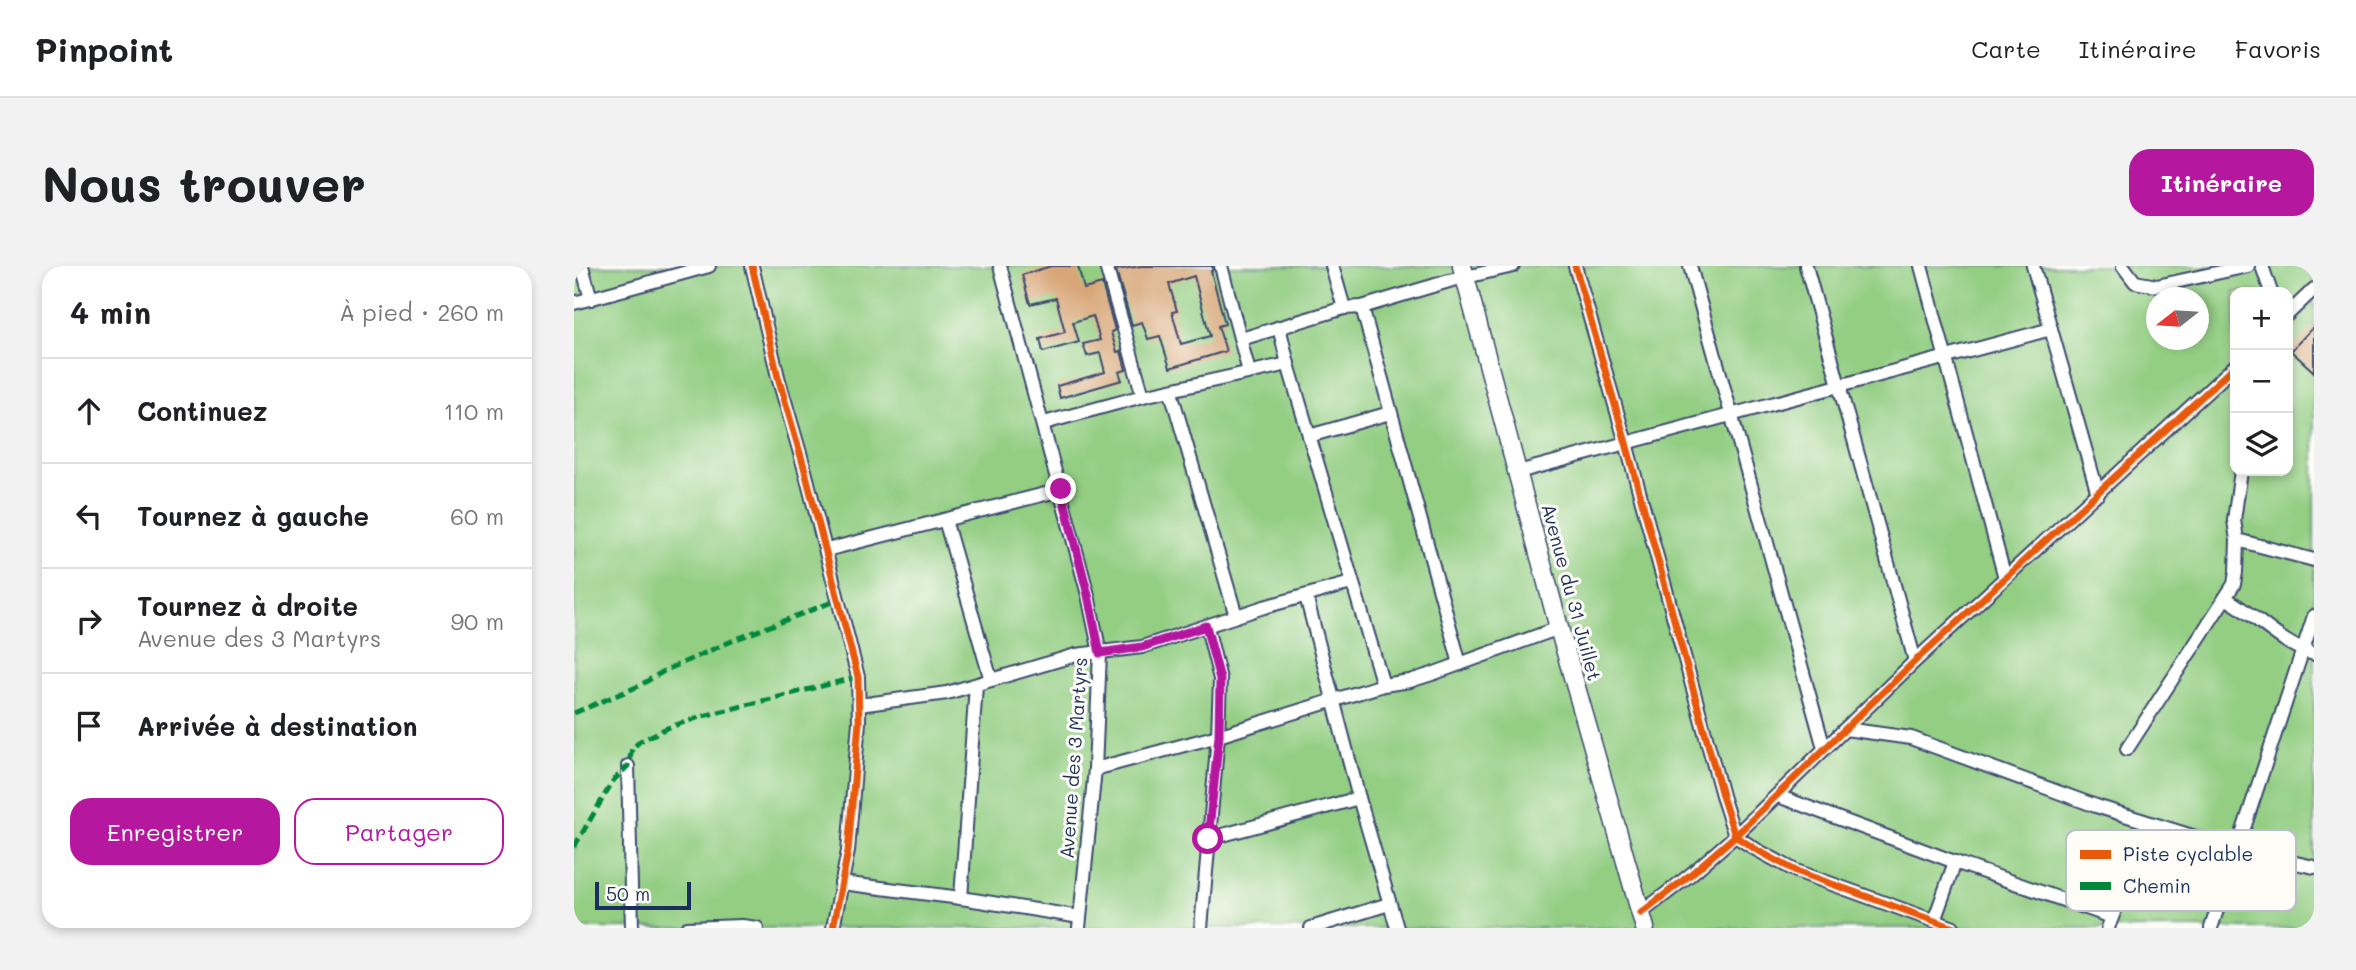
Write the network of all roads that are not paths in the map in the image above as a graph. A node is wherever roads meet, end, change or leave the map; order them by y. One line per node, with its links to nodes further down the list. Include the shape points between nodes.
1 (582, 266): 20 (street)
2 (709, 266): 20 (street)
3 (752, 266): 46 (street)
4 (1000, 266): 37 (street, Avenue des 3 Martyrs)
5 (1107, 266): 34 (street)
6 (1221, 266): 27 (street)
7 (1332, 266): 23 (street)
8 (1513, 266): 17 (street)
9 (1575, 266): 39 (street)
10 (1690, 266): 36 (street)
11 (1806, 266): 32 (street)
12 (1921, 266): 28 (street)
13 (2033, 266): 26 (street)
14 (2123, 266): 15 (street, via 2135,282 2157,286)
15 (2248, 266)
16 (2262, 266): 18 (street)
17 (1463, 272): 22 (street); 40 (street, Avenue du 31 Juillet)
18 (2269, 287)
19 (2314, 289): 24 (street)
20 (591, 299): 21 (street)
21 (574, 303)
22 (1362, 307): 23 (street); 35 (street)
23 (1343, 308): 25 (street)
24 (2293, 309)
25 (1279, 327): 27 (street); 29 (street)
26 (2051, 329): 28 (street); 43 (street)
27 (1241, 339): 31 (street)
28 (1945, 357): 32 (street); 48 (street)
29 (1288, 364): 31 (street); 38 (street)
30 (2230, 371): 43 (street)
31 (1249, 372): 33 (street)
32 (1839, 386): 36 (street); 58 (street)
33 (1171, 392): 34 (street); 52 (street)
34 (1143, 396): 37 (street)
35 (1390, 413): 38 (street); 59 (street)
36 (1730, 416): 39 (street); 67 (street)
37 (1044, 424): 42 (street, Avenue des 3 Martyrs)
38 (1309, 436): 49 (street)
39 (1626, 443): 40 (street); 77 (street)
40 (1518, 472): 55 (street, Avenue du 31 Juillet)
41 (2240, 476): 45 (street, via 2234,520)
42 (1061, 489): 44 (street); 56 (street, Avenue des 3 Martyrs)
43 (2098, 494): 48 (street)
44 (944, 520): 46 (street); 60 (street)
45 (2237, 540): 47 (street); 51 (street, via 2234,584)
46 (826, 550): 64 (street, via 854,655)
47 (2314, 560)
48 (2005, 578): 58 (street)
49 (1351, 583): 50 (street); 62 (street)
50 (1306, 596): 52 (street); 63 (street)
51 (2225, 598): 57 (street); 68 (street)
52 (1236, 616): 54 (street)
53 (2314, 616): 57 (street)
54 (1206, 626): 56 (street, via 1142,647); 66 (street, via 1220,679)
55 (1559, 628): 59 (street); 88 (street, Avenue du 31 Juillet)
56 (1100, 653): 60 (street, via 1076,655); 70 (street, Avenue des 3 Martyrs)
57 (2308, 653): 76 (street)
58 (1915, 661): 65 (street)
59 (1460, 664): 62 (street)
60 (991, 680): 61 (street)
61 (976, 685): 64 (street); 83 (street)
62 (1383, 685): 63 (street)
63 (1333, 701): 66 (street); 72 (street)
64 (859, 705): 82 (street, via 848,851)
65 (1845, 729): 67 (street); 73 (street, via 1911,738)
66 (1219, 736): 70 (street); 78 (street)
67 (1824, 748): 71 (street)
68 (2127, 749)
69 (628, 766): 92 (street)
70 (1095, 769): 90 (street, Avenue des 3 Martyrs)
71 (1777, 796): 77 (street); 79 (street)
72 (1359, 798): 78 (street); 84 (street)
73 (2148, 823): 74 (street); 75 (street)
74 (2145, 830)
75 (2171, 830)
76 (2244, 830)
77 (1735, 836): 88 (street); 89 (street, via 1796,871)
78 (1208, 839): 96 (street)
79 (1955, 862): 85 (street); 89 (street)
80 (2296, 863): 81 (street)
81 (2314, 867)
82 (841, 883): 83 (street); 95 (street)
83 (961, 898): 90 (street)
84 (1389, 904): 97 (street); 98 (street)
85 (2066, 906)
86 (2080, 911): 91 (street)
87 (2217, 911): 100 (street)
88 (1643, 920)
89 (1934, 921): 99 (street)
90 (1080, 923)
91 (2110, 923)
92 (632, 928)
93 (687, 928): 94 (street)
94 (757, 928)
95 (834, 928)
96 (1201, 928)
97 (1311, 928)
98 (1397, 928)
99 (1954, 928)
100 (2211, 928)

